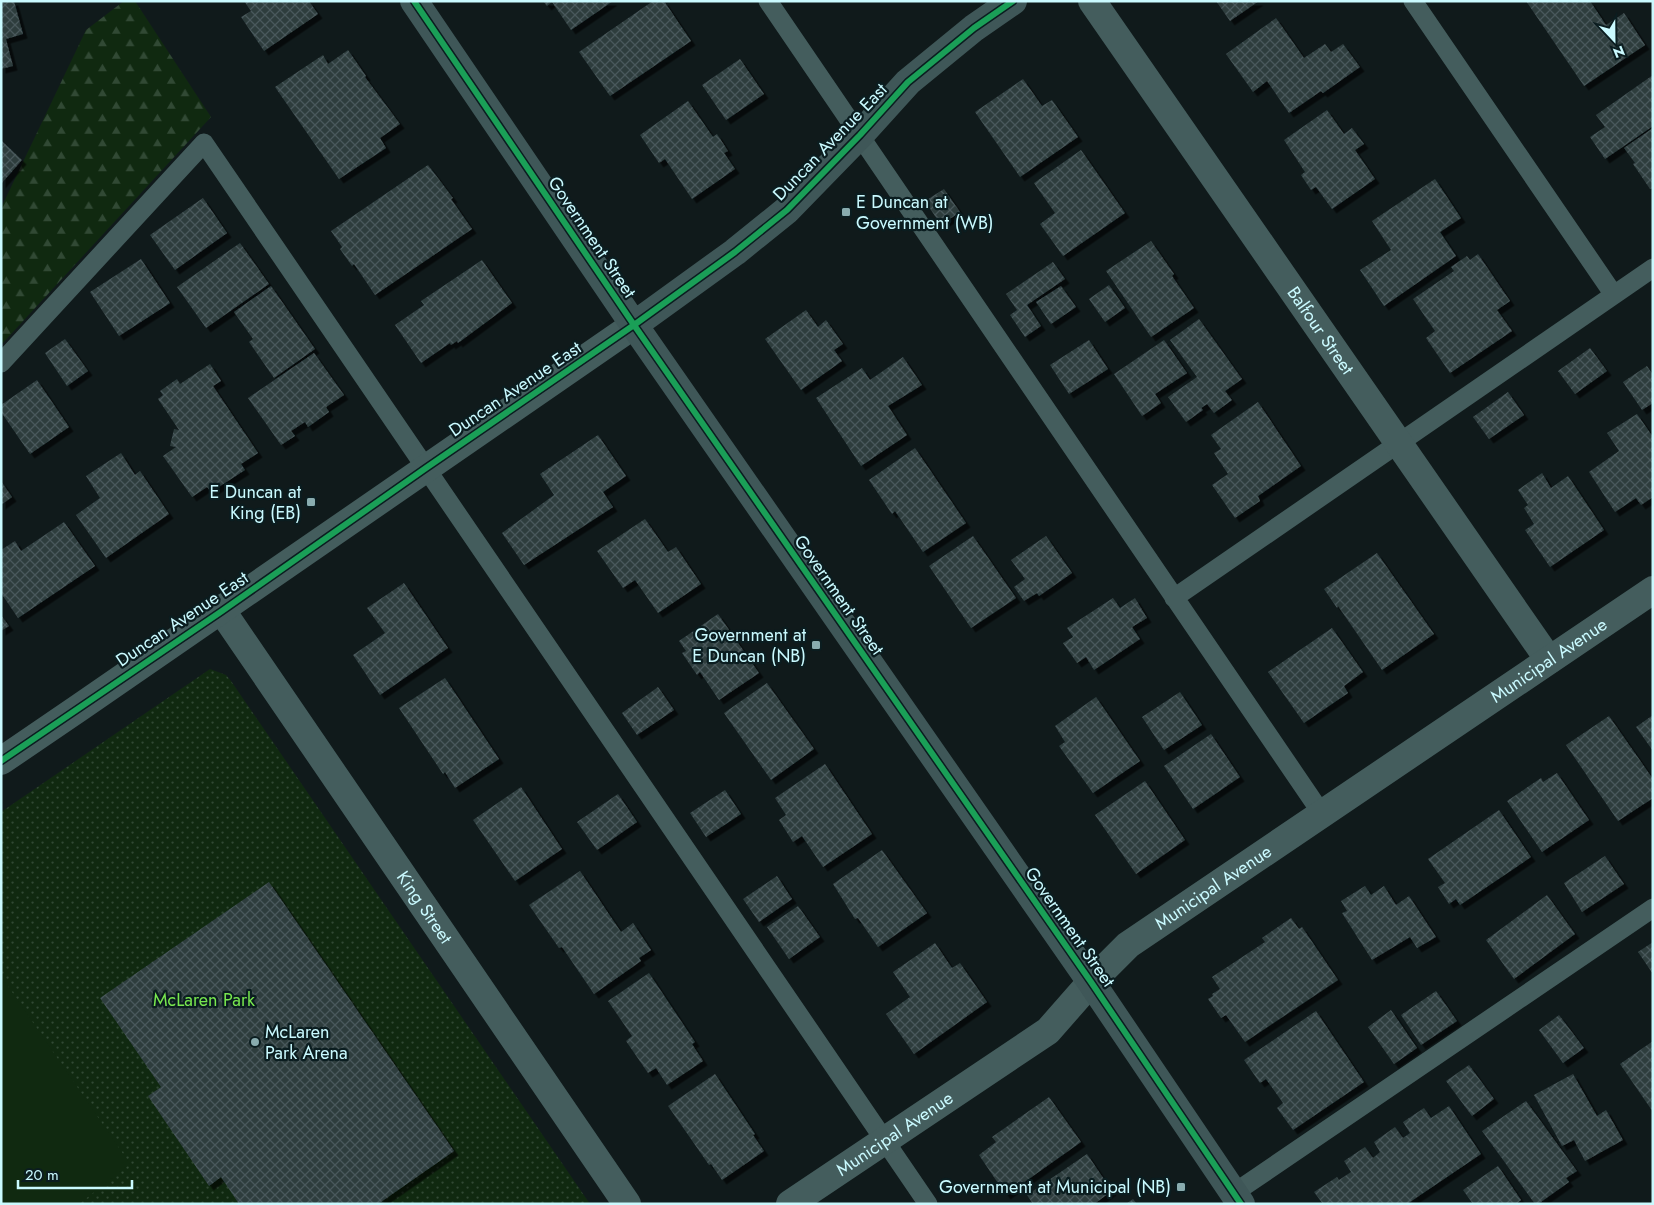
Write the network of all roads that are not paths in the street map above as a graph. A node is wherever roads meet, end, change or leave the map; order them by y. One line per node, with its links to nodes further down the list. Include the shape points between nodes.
1 (414, 1): 9 (street, Government Street)
2 (768, 1): 6 (lane)
3 (1013, 1): 6 (street, Duncan Avenue East, via 908,82)
4 (1092, 1): 11 (street, Balfour Street)
5 (1413, 1): 8 (lane)
6 (860, 135): 9 (street, Duncan Avenue East, via 787,210); 14 (lane)
7 (1653, 268): 8 (lane)
8 (1614, 295): 11 (lane)
9 (634, 326): 12 (street, Duncan Avenue East); 20 (street, Government Street)
10 (1, 363): 12 (lane, via 204,143)
11 (1399, 442): 14 (lane); 16 (street, Balfour Street)
12 (426, 468): 15 (street, Duncan Avenue East); 21 (lane)
13 (1653, 590): 16 (street, Municipal Avenue)
14 (1174, 598): 18 (lane)
15 (222, 611): 17 (street, Duncan Avenue East); 23 (street, King Street)
16 (1549, 660): 18 (street, Municipal Avenue)
17 (1, 760)
18 (1322, 814): 20 (street, Municipal Avenue, via 1128,945)
19 (1653, 908): 22 (lane)
20 (1090, 982): 21 (street, Municipal Avenue, via 1048,1031); 22 (street, Government Street)
21 (884, 1140): 24 (street, Municipal Avenue); 25 (lane)
22 (1238, 1198)
23 (627, 1204)
24 (790, 1204)
25 (928, 1204)

